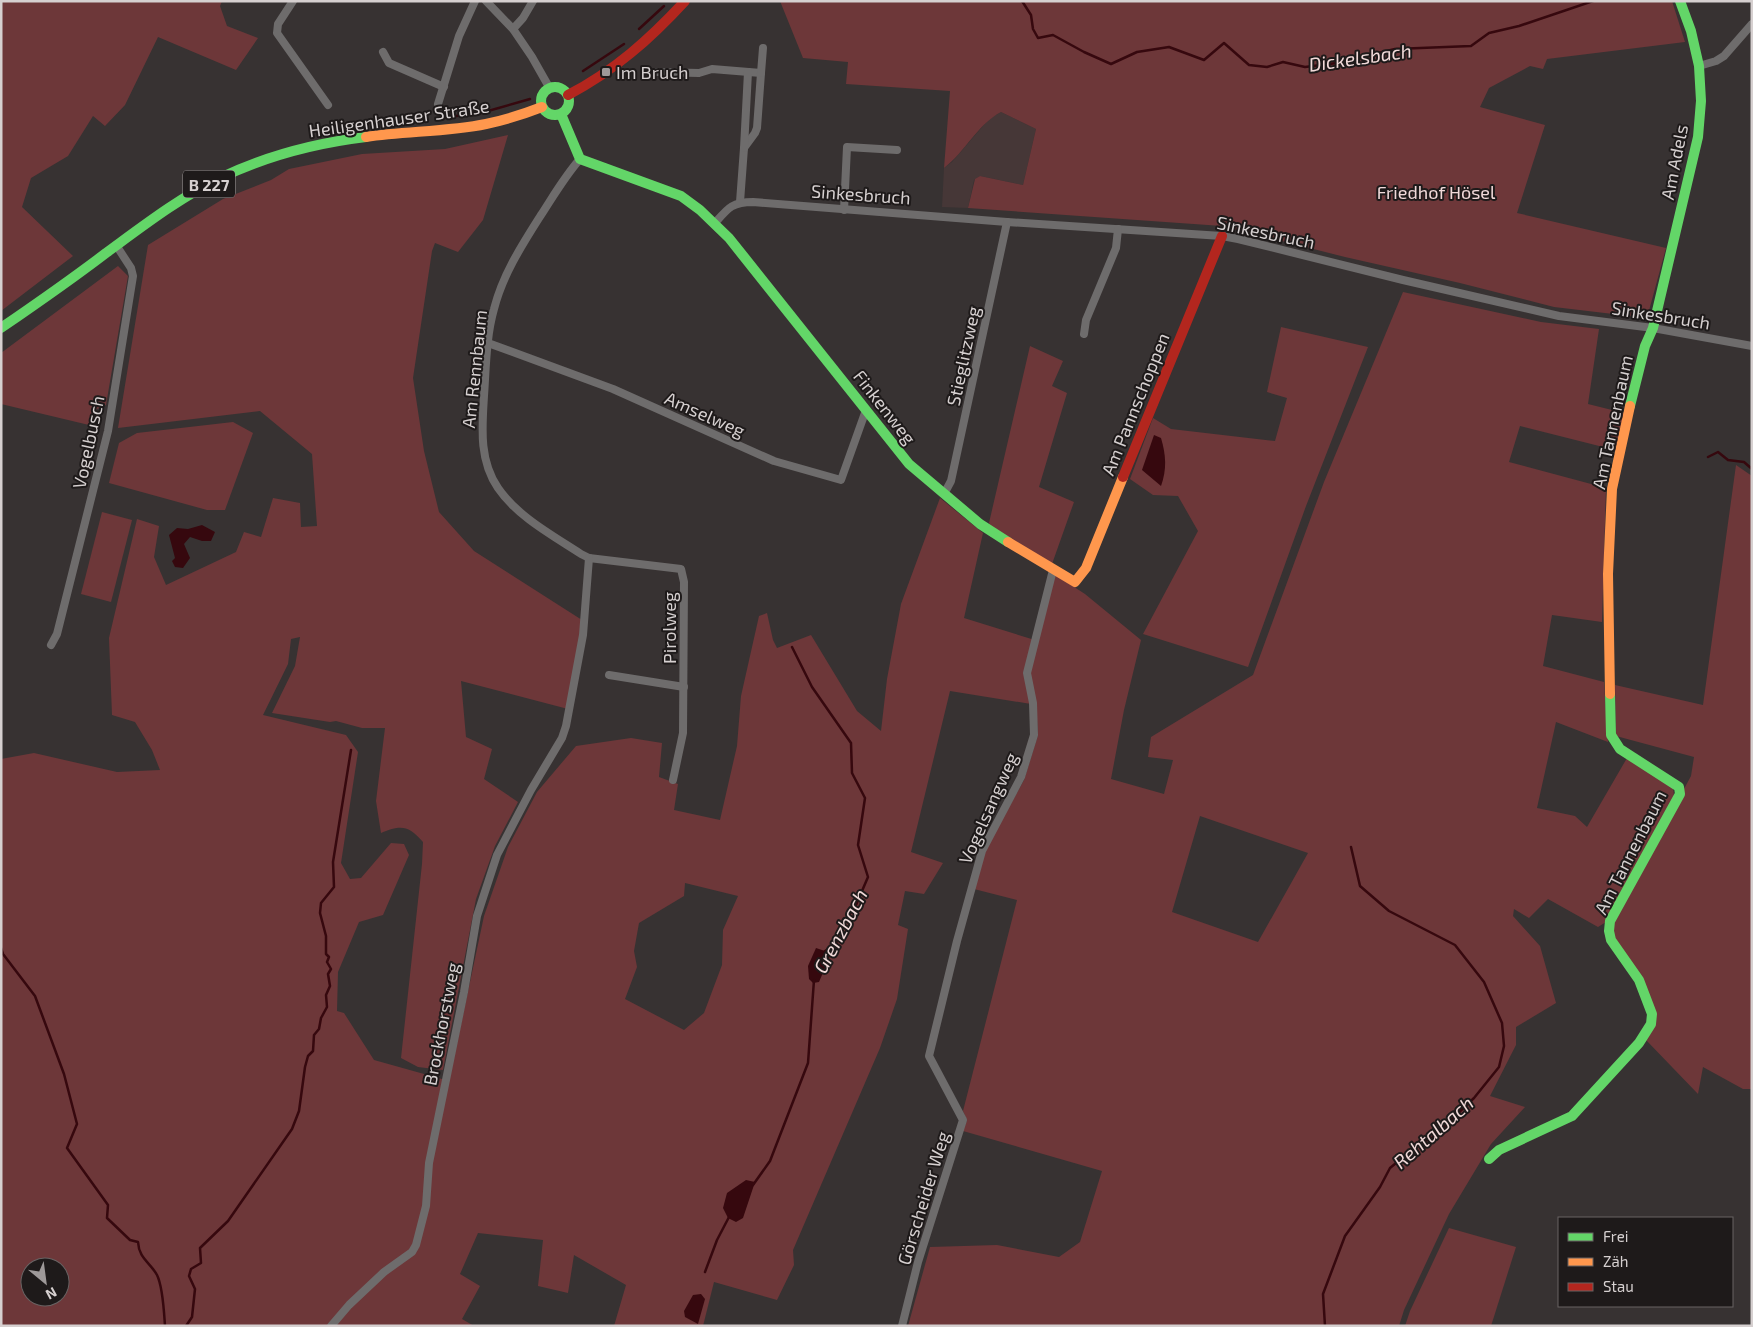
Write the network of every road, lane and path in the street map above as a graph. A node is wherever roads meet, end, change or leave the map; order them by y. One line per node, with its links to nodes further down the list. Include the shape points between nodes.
1 (293, 1): 18 (street, via 278,24 278,33)
2 (475, 1): 15 (street, via 459,36)
3 (486, 1): 8 (street)
4 (533, 1): 8 (street)
5 (685, 1): 17 (street, via 621,62)
6 (1680, 1): 11 (street, Am Adels)
7 (1752, 24): 11 (street, via 1724,56)
8 (513, 29): 16 (street)
9 (763, 48): 14 (street)
10 (383, 52): 15 (street, via 389,63)
11 (1699, 66): 33 (street, Am Adels, via 1698,137)
12 (656, 72): 13 (street, via 699,74 712,69)
13 (748, 72): 14 (street); 22 (street)
14 (761, 73): 22 (street, via 757,128)
15 (444, 87): 19 (street)
16 (549, 87): 17 (street, via 560,87); 20 (street, via 541,96)
17 (568, 95): 21 (street, via 569,106)
18 (328, 104)
19 (438, 104)
20 (542, 107): 21 (street, via 549,114); 31 (street, Heiligenhauser Straße / B 227, via 530,113 459,129 352,138 277,155 194,192)
21 (561, 114): 24 (street)
22 (744, 148): 25 (street)
23 (897, 150): 26 (street, via 847,148)
24 (580, 159): 28 (street, Finkenweg, via 681,196); 35 (street, Am Rennbaum, via 568,172 502,281)
25 (740, 202): 26 (street, Sinkesbruch); 28 (street, via 730,206)
26 (844, 210): 27 (street, Sinkesbruch)
27 (1007, 222): 29 (street, Sinkesbruch); 38 (street, Stieglitzweg, via 951,481)
28 (715, 223): 37 (street, Finkenweg)
29 (1118, 229): 30 (street, Sinkesbruch); 34 (street, via 1116,248 1086,320)
30 (1222, 236): 33 (street, Sinkesbruch, via 1559,316); 42 (street, Am Pannschoppen, via 1086,568)
31 (116, 245): 32 (street, Heiligenhauser Straße / B 227); 43 (street, Vogelbusch, via 133,276 108,431 57,634)
32 (1, 328)
33 (1653, 328): 36 (street, Sinkesbruch); 48 (street, Am Tannenbaum, via 1612,489 1608,574 1611,735 1620,749 1679,787 1680,794 1610,921 1611,940 1639,980 1652,1014 1651,1024 1639,1043 1572,1116 1498,1150)
34 (1084, 334)
35 (488, 343): 37 (street, Amselweg, via 613,389 774,462 842,480); 39 (street, Am Rennbaum, via 481,436 486,462 498,488 518,511)
36 (1752, 346)
37 (866, 410): 38 (street, Finkenweg, via 909,464)
38 (944, 494): 41 (street, Finkenweg, via 986,528)
39 (589, 558): 40 (street, Am Rennbaum); 49 (street, Brockhorstweg, via 583,635 562,738 497,854 477,916 428,1163 426,1206 416,1245 412,1252 384,1272)
40 (681, 570): 45 (street, Pirolweg, via 684,582)
41 (1052, 570): 42 (street, Finkenweg); 47 (street, Vogelsangweg, via 1027,672 1034,703 1034,736 1021,777 982,851)
42 (1075, 582)
43 (51, 645)
44 (609, 675): 45 (street, Pirolweg)
45 (684, 687): 46 (street, Pirolweg, via 683,733)
46 (673, 780)
47 (957, 940): 50 (street, Görscheider Weg, via 929,1056 963,1120 918,1262)
48 (1489, 1159)
49 (331, 1326)
50 (902, 1326)

